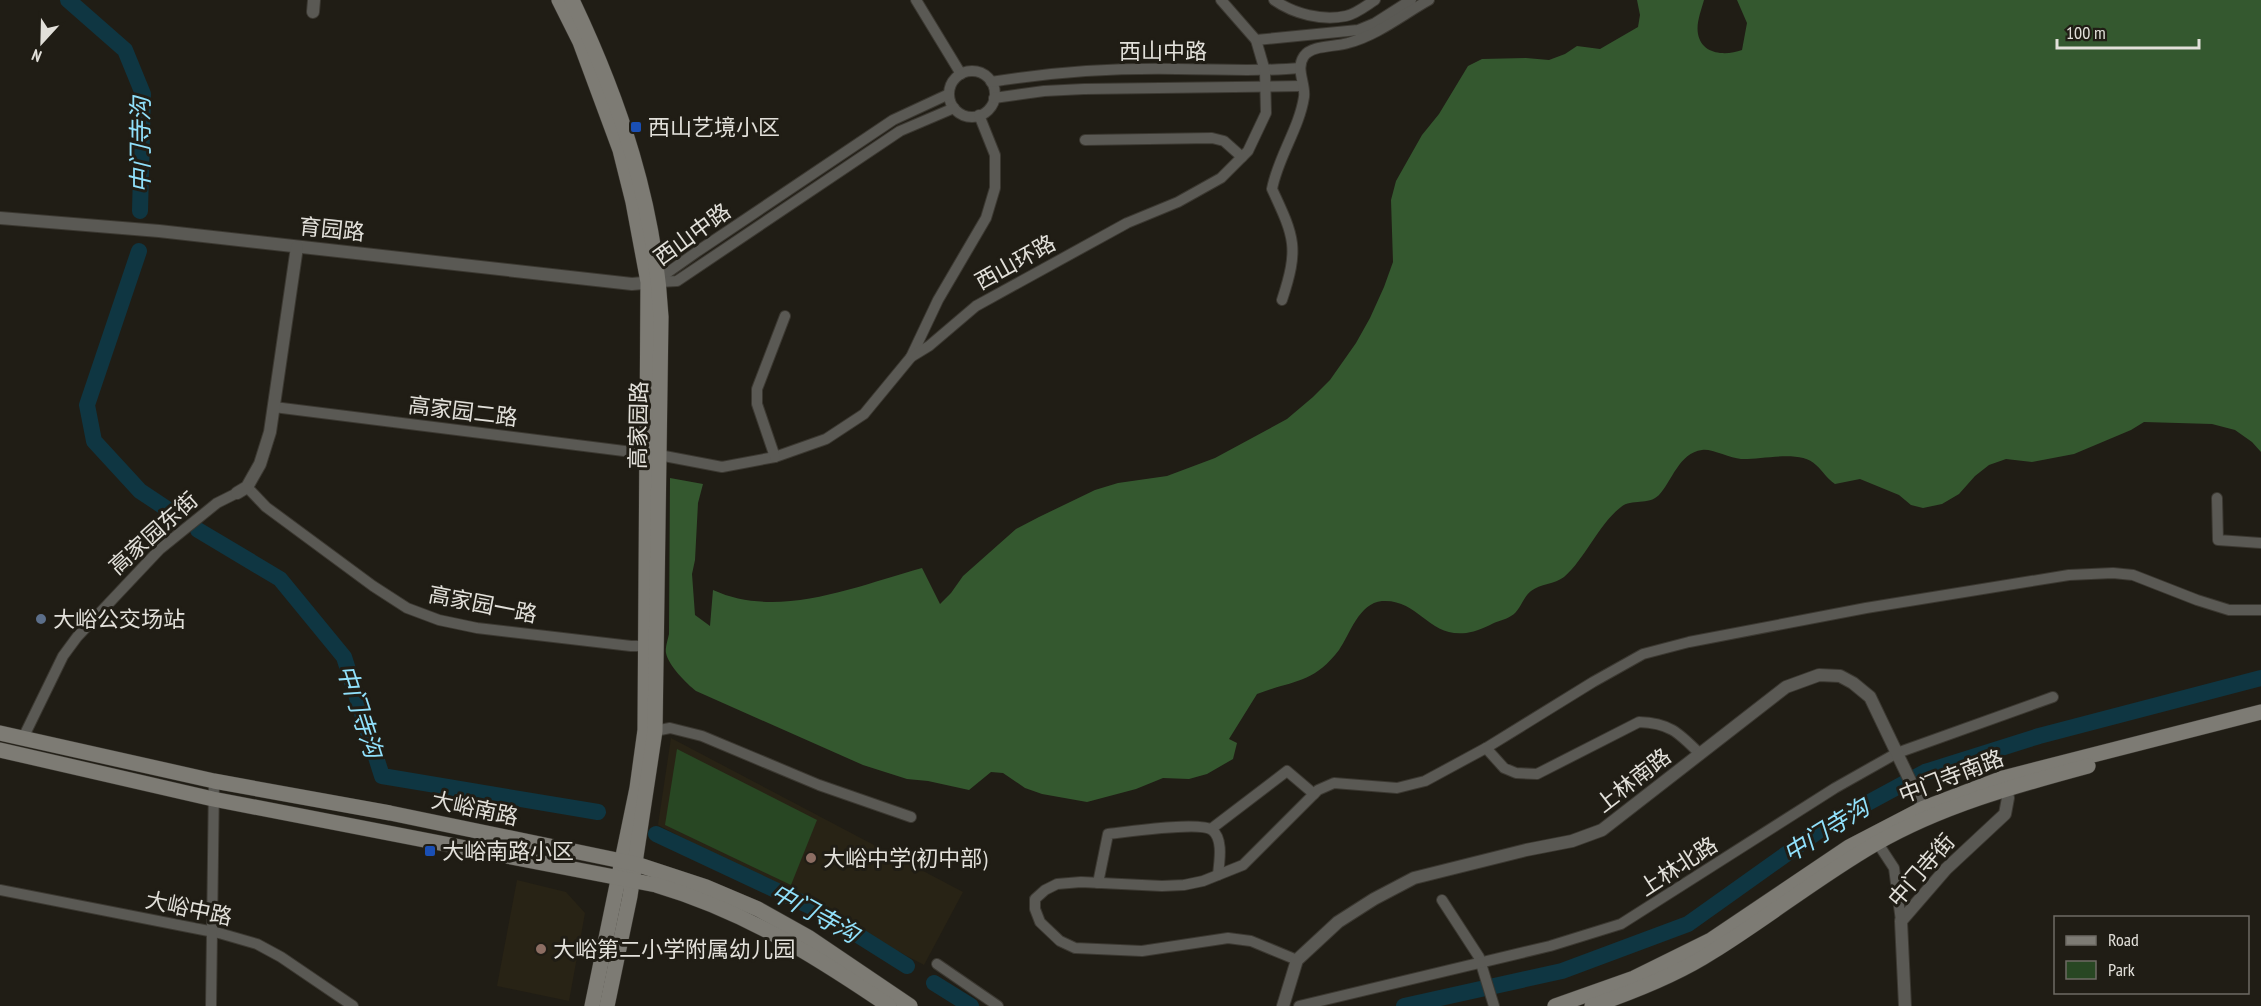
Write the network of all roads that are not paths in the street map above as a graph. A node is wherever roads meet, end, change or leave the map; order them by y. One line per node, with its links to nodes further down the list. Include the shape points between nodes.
1 (559, 0): 24 (main road, 高家园路, via 580,42 620,150)
2 (572, 0): 24 (main road, 高家园路, via 599,58 639,175 653,240)
3 (916, 0): 12 (street)
4 (1221, 0): 9 (street, 西山环路)
5 (1274, 0): 6 (street, via 1302,14 1326,17 1348,16)
6 (1376, 0)
7 (1411, 0): 9 (street, via 1358,30)
8 (1429, 0): 10 (street, via 1371,36 1312,50 1305,55)
9 (1256, 40): 11 (street, 西山环路)
10 (1300, 68): 11 (street, 西山中路); 14 (street)
11 (1265, 71): 13 (street, 西山中路, via 1078,71); 15 (street, 西山环路)
12 (961, 74): 13 (street, via 981,73); 16 (street, via 951,84)
13 (991, 82): 17 (street)
14 (1302, 86): 15 (street, 西山中路); 25 (street, via 1304,95 1272,189 1287,219 1294,251)
15 (1266, 87): 17 (street, 西山中路, via 1084,89); 21 (street, 西山环路, via 1266,113)
16 (949, 94): 18 (street); 24 (street, 西山中路, via 894,120)
17 (994, 98): 19 (street)
18 (954, 108): 19 (street, via 967,116); 24 (street, 西山中路, via 900,131 677,281)
19 (980, 116): 27 (street, via 995,155 994,188 986,218 938,300)
20 (1085, 140): 21 (street, via 1212,138 1224,141)
21 (1242, 157): 27 (street, 西山环路, via 1221,178 1178,202 1127,223 976,306)
22 (0, 218): 23 (street, 育园路)
23 (297, 247): 24 (street, 育园路, via 632,284); 28 (street)
24 (653, 282): 29 (main road, 高家园路, via 661,375)
25 (1282, 300)
26 (785, 316): 30 (street, via 757,388 757,404)
27 (911, 357): 30 (street, 西山环路, via 864,414 826,440)
28 (274, 407): 29 (street, 高家园二路); 31 (street, via 260,464)
29 (654, 454): 30 (street, 西山环路, via 722,467); 35 (main road, 高家园路); 39 (main road, 高家园路)
30 (775, 457)
31 (242, 490): 35 (street, 高家园一路, via 407,608 477,628); 41 (street, 高家园东街, via 217,503 160,549 77,637 63,656)
32 (2217, 498): 33 (street, via 2218,540)
33 (2261, 543)
34 (2261, 610): 42 (street, via 2229,610 2133,575 2113,573 2069,574 1866,608 1643,654)
35 (645, 646): 54 (main road, 高家园路, via 645,730)
36 (2053, 697): 44 (street, 上林北路)
37 (2261, 712): 47 (main road, 中门寺南路)
38 (2261, 723): 47 (main road, 中门寺南路)
39 (655, 731): 51 (street, via 670,728 702,736 819,785); 54 (main road, 高家园路)
40 (0, 733): 41 (main road, 大峪南路)
41 (23, 738): 46 (main road, 大峪南路)
42 (1486, 748): 45 (street, via 1504,768 1516,774 1537,774 1639,722 1676,730); 48 (street, via 1416,783 1397,788 1334,783)
43 (0, 750): 49 (main road, 大峪南路)
44 (1897, 753): 45 (street, 上林南路, via 1870,697 1839,676 1819,675 1786,687); 50 (street, 上林南路); 63 (street, 上林北路, via 1835,788 1622,924 1550,946)
45 (1700, 754): 62 (street, 上林南路, via 1602,830 1572,841 1414,878 1338,922)
46 (214, 781): 49 (street); 54 (main road, 大峪南路)
47 (2005, 783): 50 (main road, 中门寺南路); 60 (street, 中门寺街, via 2005,814 1946,869)
48 (1314, 794): 52 (street, via 1287,771); 55 (street, via 1243,865)
49 (213, 799): 56 (main road, 大峪南路); 61 (street)
50 (1923, 807): 53 (main road, 中门寺南路)
51 (911, 817)
52 (1210, 829): 55 (street, via 1220,849); 57 (street, via 1192,826 1108,834)
53 (1875, 838): 60 (street, via 1894,868); 75 (main road, 中门寺南路, via 1794,882 1711,940 1634,978); 76 (main road, 中门寺南路, via 1710,953)
54 (629, 862): 56 (main road); 71 (main road, 大峪南路, via 758,909 808,937)
55 (1218, 875): 57 (street, via 1162,886)
56 (626, 878): 68 (main road); 69 (main road); 70 (main road, 大峪南路, via 696,897 738,915 832,967)
57 (1098, 883): 62 (street, via 1057,884 1045,890 1035,899 1040,922 1060,941 1075,948 1142,951 1228,938 1251,942)
58 (0, 890): 61 (street, 大峪中路)
59 (1442, 900): 63 (street)
60 (1901, 921): 77 (street, 中门寺街)
61 (211, 932): 66 (street); 67 (street, 大峪中路, via 265,948)
62 (1297, 960): 73 (street)
63 (1480, 961): 65 (street); 74 (street, 上林北路)
64 (936, 964): 72 (street)
65 (1493, 1004)
66 (212, 1006)
67 (353, 1006)
68 (592, 1006)
69 (607, 1006)
70 (889, 1006)
71 (910, 1006)
72 (998, 1006)
73 (1283, 1006)
74 (1299, 1006)
75 (1556, 1006)
76 (1592, 1006)
77 (1905, 1006)

